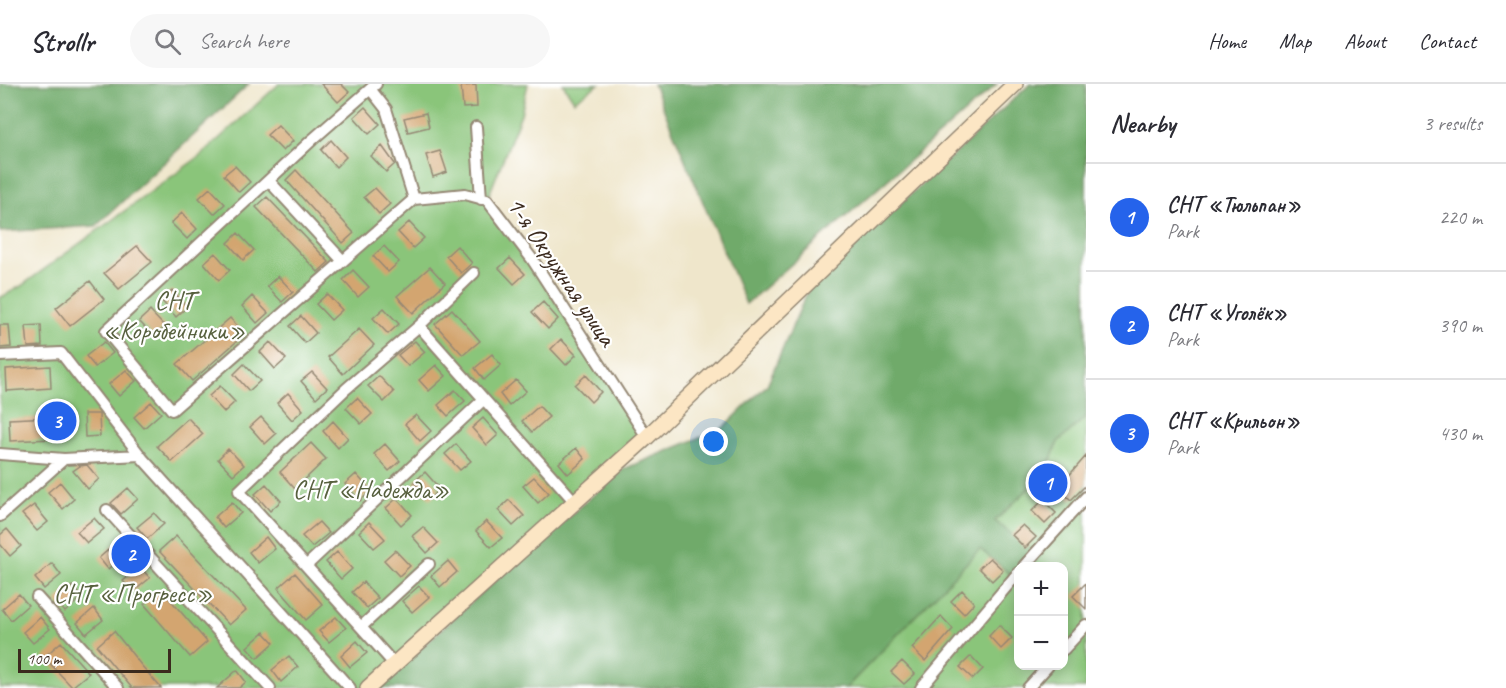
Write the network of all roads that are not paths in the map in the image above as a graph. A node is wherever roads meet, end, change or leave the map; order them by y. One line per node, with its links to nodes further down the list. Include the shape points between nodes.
1 (1015, 84): 12 (street)
2 (374, 87): 4 (street); 5 (street, via 386,109)
3 (476, 127): 6 (street)
4 (269, 181): 7 (street); 7 (street, via 106,331 172,410)
5 (414, 199): 6 (street, 1-я Окружная улица, via 465,194); 7 (street)
6 (481, 199): 12 (street, 1-я Окружная улица, via 487,200 532,260)
7 (343, 261)
8 (474, 273): 9 (street)
9 (419, 326): 11 (street); 22 (street, via 346,388 239,491)
10 (0, 356): 14 (street, via 61,353)
11 (483, 400): 17 (street); 22 (street)
12 (647, 437): 17 (street)
13 (0, 454): 15 (street)
14 (140, 455): 15 (street); 32 (street)
15 (64, 459): 19 (street)
16 (1086, 497): 20 (street)
17 (575, 502): 28 (street)
18 (106, 510): 31 (street)
19 (0, 516)
20 (1028, 562)
21 (429, 564): 26 (street)
22 (307, 565): 26 (street)
23 (1014, 578): 34 (street)
24 (37, 597): 30 (street)
25 (1086, 625): 27 (street)
26 (361, 627): 28 (street)
27 (1068, 645)
28 (395, 665): 33 (street)
29 (1044, 670): 35 (street)
30 (118, 688)
31 (270, 688)
32 (350, 688)
33 (368, 688)
34 (921, 688)
35 (1028, 688)

